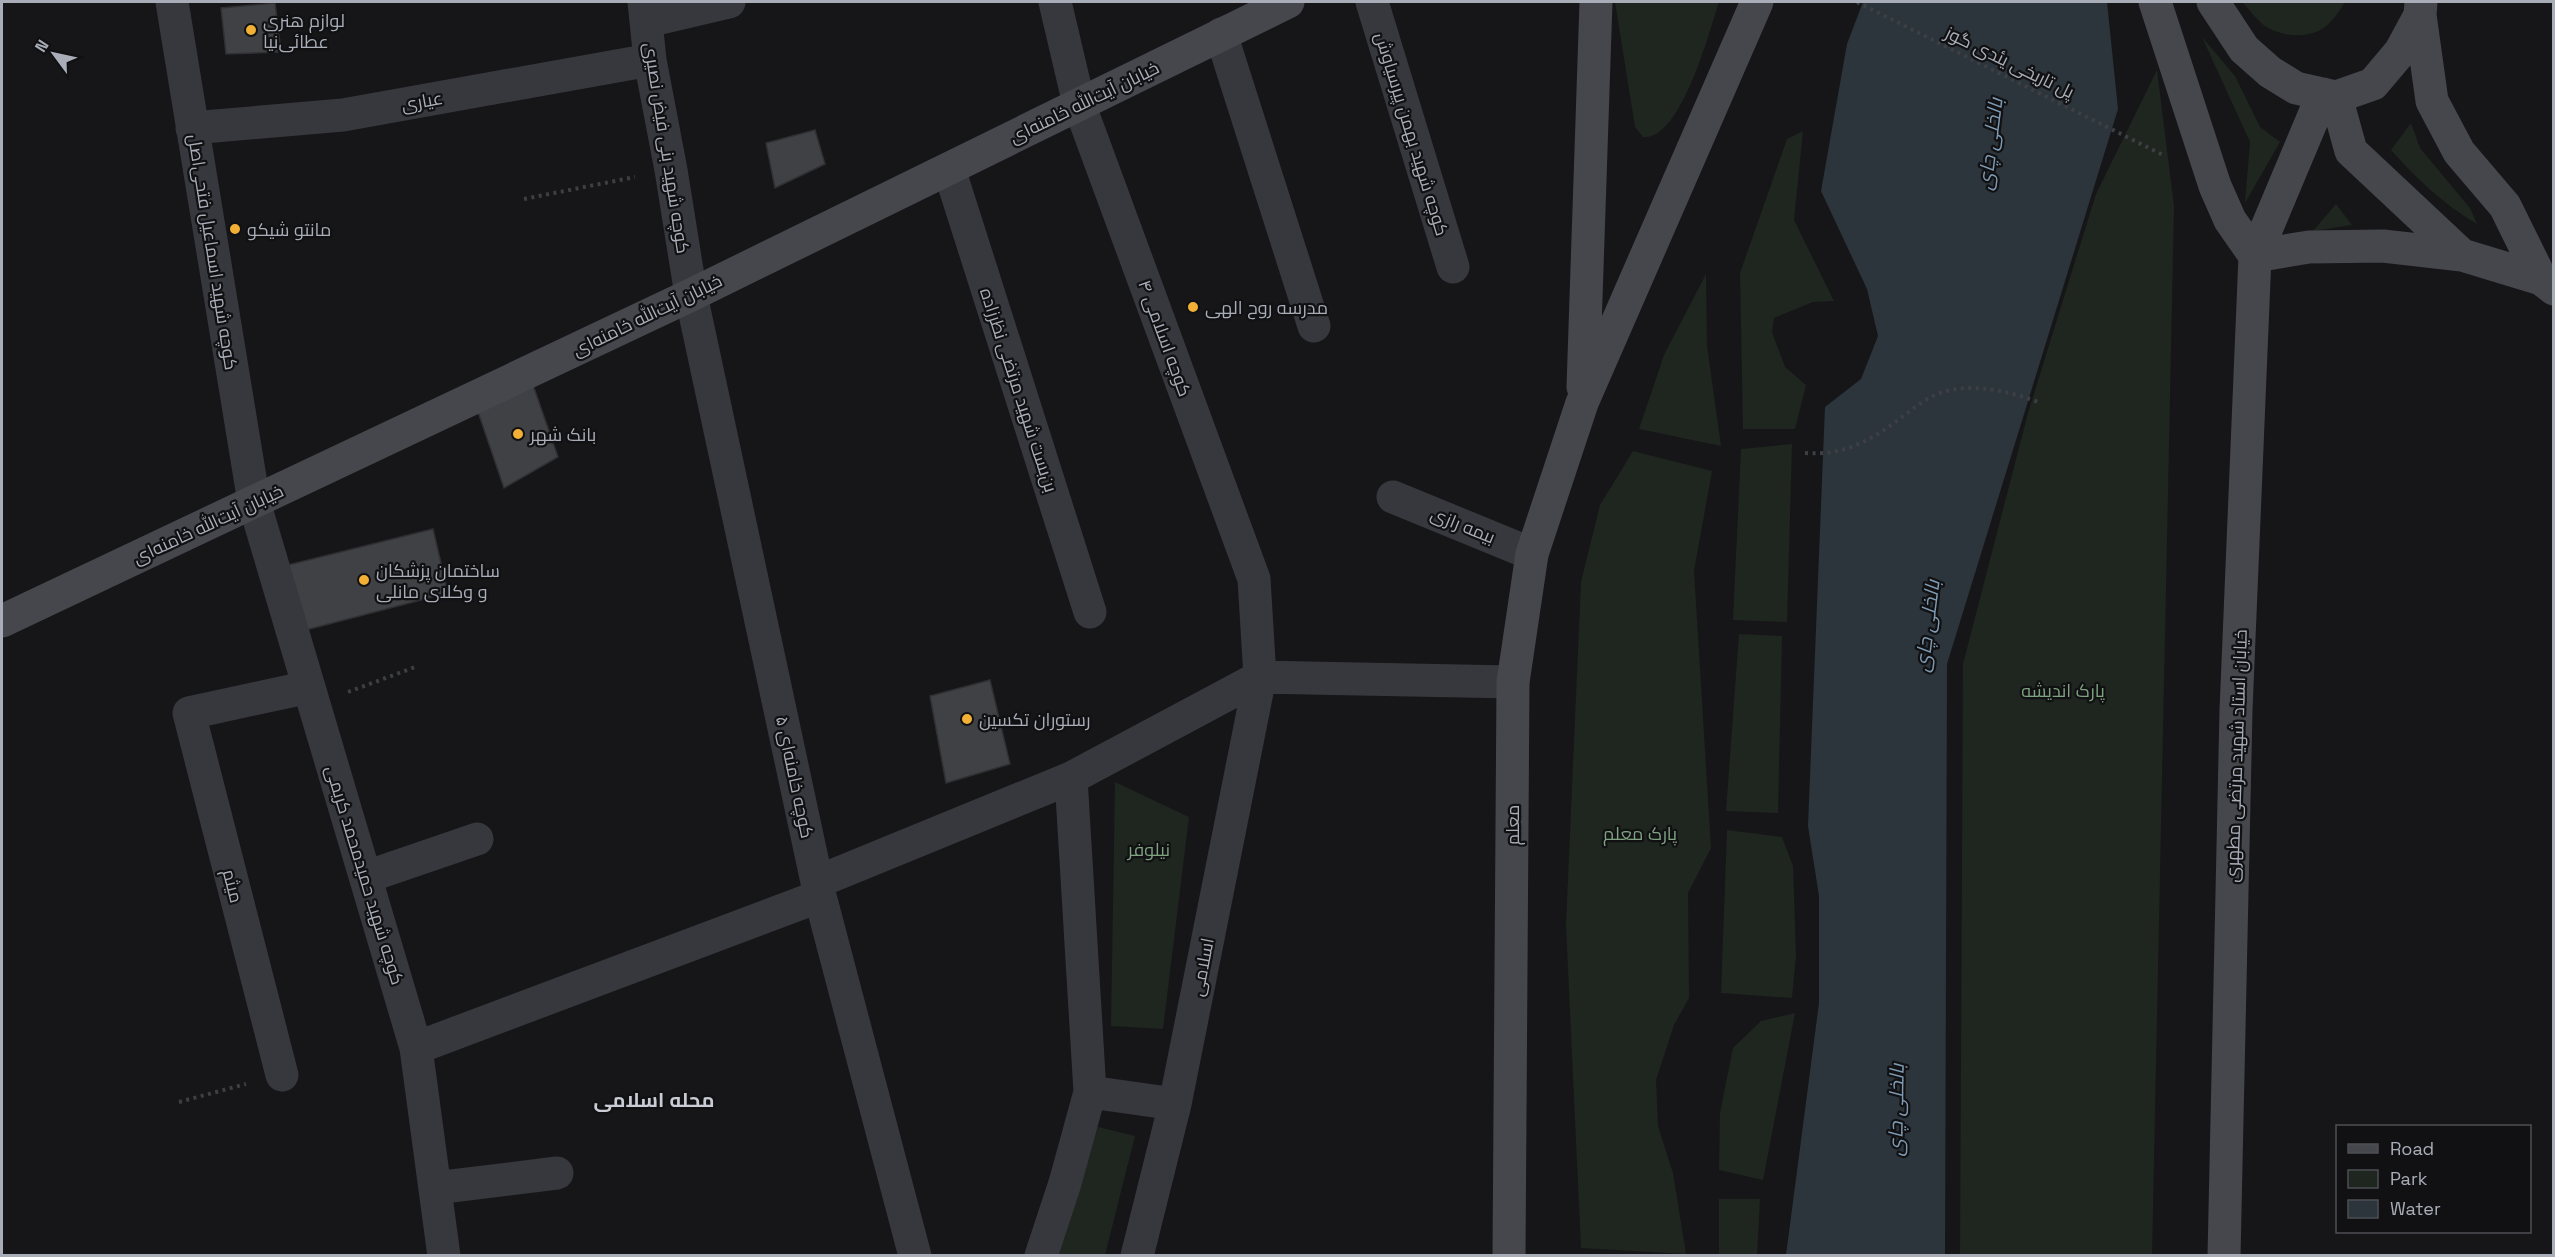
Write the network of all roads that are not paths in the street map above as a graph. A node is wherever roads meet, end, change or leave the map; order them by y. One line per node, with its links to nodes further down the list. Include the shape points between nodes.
1 (172, 2): 16 (street, کوچه شهید اسماعیل فتحی‌اصل)
2 (729, 2): 11 (street)
3 (1055, 2): 15 (street, کوچه اسلامی ۴)
4 (1288, 2): 12 (main road, خیابان آیت‌الله خامنه‌ای)
5 (1372, 2): 20 (street, کوچه شهید بهمن پیرسیاوش)
6 (1596, 2): 24 (main road)
7 (1757, 2): 24 (main road)
8 (2155, 2): 19 (main road, via 2215,186 2230,220)
9 (2213, 2): 14 (main road, via 2244,49 2270,72 2296,88)
10 (2420, 8): 14 (main road, via 2400,52 2373,84); 21 (main road, via 2432,101 2459,152 2505,206)
11 (646, 11): 13 (street, کوچه شهید بنی فیض نصیری)
12 (1221, 34): 15 (main road, خیابان آیت‌الله خامنه‌ای); 23 (street)
13 (650, 60): 16 (street, عیاری, via 344,115); 22 (street, کوچه شهید بنی فیض نصیری)
14 (2329, 95): 18 (main road, via 2351,151); 19 (main road)
15 (1079, 105): 17 (main road, خیابان آیت‌الله خامنه‌ای); 30 (street, کوچه اسلامی ۴, via 1254,579)
16 (192, 128): 26 (street, کوچه شهید اسماعیل فتحی‌اصل)
17 (949, 169): 22 (main road, خیابان آیت‌الله خامنه‌ای); 28 (street, بن‌بست شهید مرتضی نظرزاده)
18 (2462, 255): 19 (main road, via 2383,246 2309,247); 21 (main road)
19 (2255, 256): 48 (main road, خیابان استاد شهید مرتضی مطهری, via 2236,710)
20 (1453, 267)
21 (2547, 284)
22 (691, 295): 26 (main road, خیابان آیت‌الله خامنه‌ای); 36 (street, کوچه خامنه‌ای ۵)
23 (1314, 326)
24 (1582, 403): 27 (main road, معلم)
25 (1393, 497): 27 (street, بیمه رازی)
26 (254, 502): 29 (main road, خیابان آیت‌الله خامنه‌ای); 32 (street, کوچه شهید حمیدمحمد کریمی)
27 (1532, 554): 31 (main road, معلم)
28 (1090, 612)
29 (2, 621)
30 (1260, 677): 31 (street); 33 (street); 40 (street, اسلامی)
31 (1514, 681): 47 (main road, معلم)
32 (311, 696): 35 (street, کوچه شهید حمیدمحمد کریمی); 38 (street, میثم, via 189,713)
33 (1071, 778): 36 (street); 39 (street)
34 (477, 839): 35 (street)
35 (366, 877): 37 (street, کوچه شهید حمیدمحمد کریمی)
36 (819, 889): 37 (street); 44 (street, کوچه خامنه‌ای ۵)
37 (416, 1048): 42 (street, کوچه شهید حمیدمحمد کریمی)
38 (282, 1075)
39 (1090, 1092): 40 (street); 45 (street)
40 (1175, 1104): 46 (street, اسلامی)
41 (557, 1173): 42 (street)
42 (435, 1188): 43 (street, کوچه شهید حمیدمحمد کریمی)
43 (444, 1256)
44 (915, 1256)
45 (1041, 1256)
46 (1137, 1256)
47 (1509, 1256)
48 (2224, 1256)

